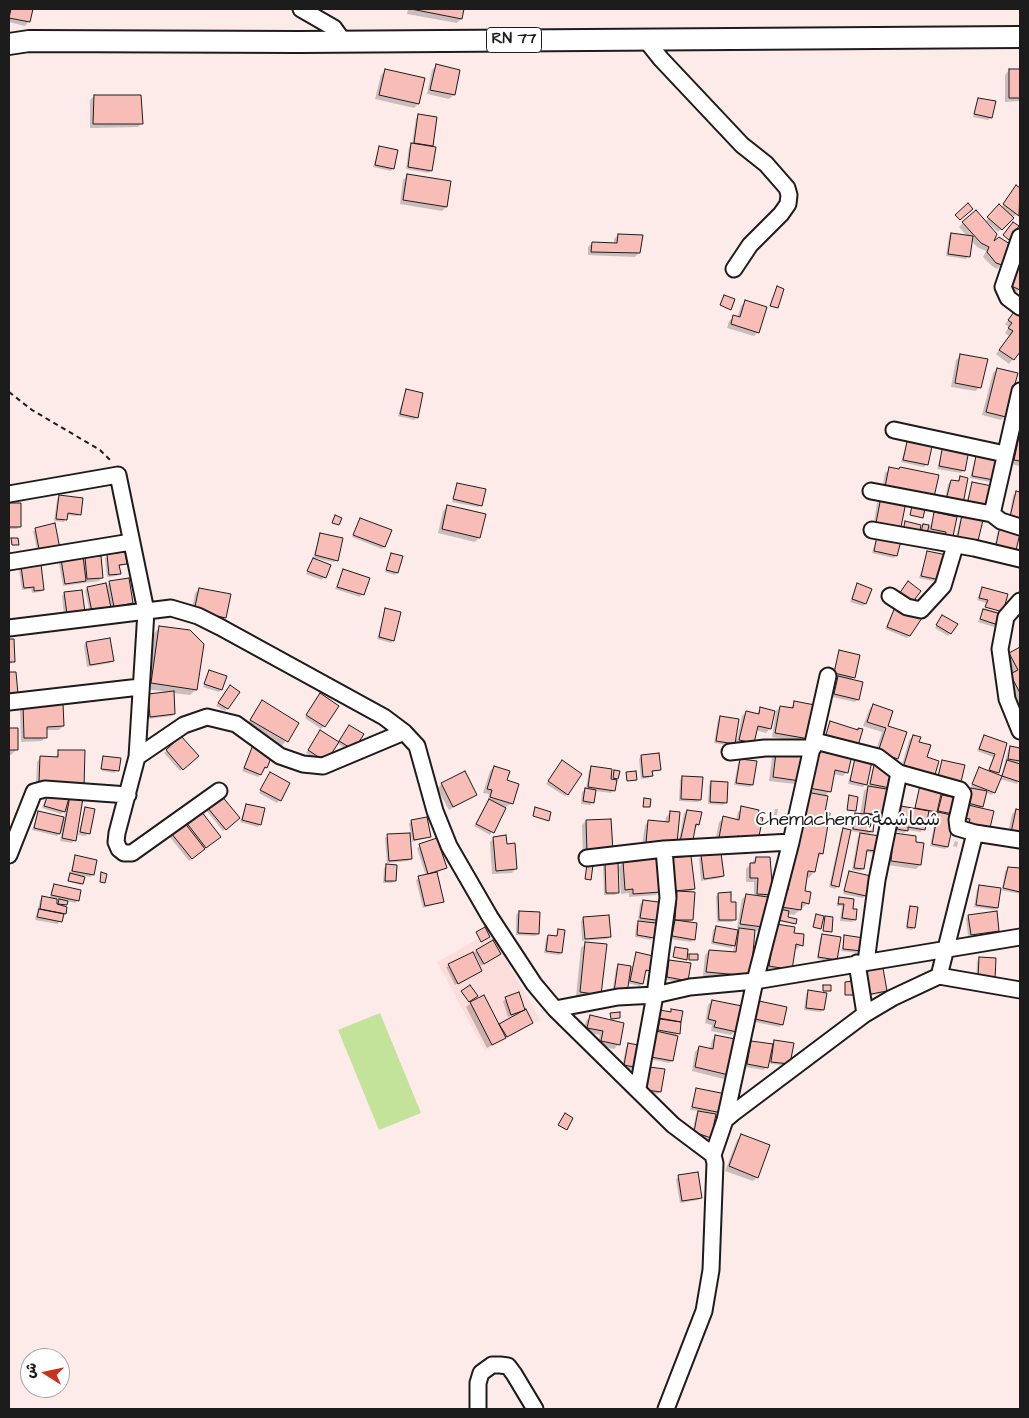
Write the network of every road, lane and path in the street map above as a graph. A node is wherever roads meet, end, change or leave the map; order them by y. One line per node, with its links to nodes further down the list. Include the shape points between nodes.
1 (301, 9): 6 (street, via 334,28)
2 (9, 33): 5 (street)
3 (1020, 37): 4 (main road, RN 77)
4 (645, 38): 6 (main road, RN 77); 9 (street, via 742,145 766,164 787,188 788,204 782,214 750,245)
5 (29, 41): 6 (main road, RN 77); 7 (main road, RN 77)
6 (344, 42)
7 (9, 44)
8 (1020, 237): 10 (street, via 1003,287 1008,298)
9 (734, 268)
10 (1020, 307)
11 (1020, 391): 14 (street)
12 (9, 392): 15 (path, via 40,415 100,450 113,463)
13 (894, 430): 14 (street)
14 (1005, 454): 18 (street)
15 (118, 475): 17 (street); 21 (street)
16 (870, 491): 18 (street)
17 (9, 494)
18 (992, 514): 19 (street)
19 (1020, 527)
20 (872, 530): 22 (street)
21 (131, 542): 24 (street); 27 (street)
22 (955, 546): 23 (street); 25 (street, via 943,586 921,610 908,608)
23 (1020, 559)
24 (9, 562)
25 (890, 596)
26 (1020, 601): 32 (street, via 1006,617 1000,649 1007,699)
27 (146, 611): 28 (street); 30 (street); 33 (street, via 171,608 198,616 384,717)
28 (9, 628)
29 (828, 676): 34 (street)
30 (140, 687): 31 (street); 36 (street)
31 (9, 702)
32 (1020, 731)
33 (404, 732): 36 (street, via 323,766 303,764 280,756 236,724 207,717 184,725); 53 (street, via 417,746 435,811 449,846 490,917 534,984)
34 (814, 744): 35 (street); 37 (street, via 878,757); 42 (street)
35 (730, 752)
36 (137, 757): 39 (street)
37 (899, 773): 40 (street, via 962,791 957,824 960,829); 48 (street)
38 (219, 791): 39 (street, via 140,848 124,853 116,842)
39 (128, 795): 44 (street, via 45,788 34,792)
40 (974, 833): 41 (street); 47 (street)
41 (1020, 840)
42 (791, 842): 43 (street); 50 (street)
43 (664, 849): 45 (street); 52 (street, via 668,898)
44 (9, 855)
45 (587, 858)
46 (1020, 937): 47 (street)
47 (945, 948): 48 (street); 49 (street)
48 (861, 963): 50 (street); 54 (street)
49 (939, 976): 51 (street); 54 (street)
50 (755, 981): 52 (street, via 690,987); 56 (street)
51 (1020, 990)
52 (655, 995): 53 (street, via 618,997); 55 (street)
53 (555, 1008): 55 (street)
54 (865, 1014): 56 (street)
55 (638, 1088): 57 (street, via 674,1125)
56 (725, 1120): 57 (street)
57 (713, 1155): 60 (street, via 711,1270 704,1311)
58 (478, 1409): 59 (street, via 480,1373 500,1365 508,1366)
59 (535, 1409)
60 (666, 1409)

